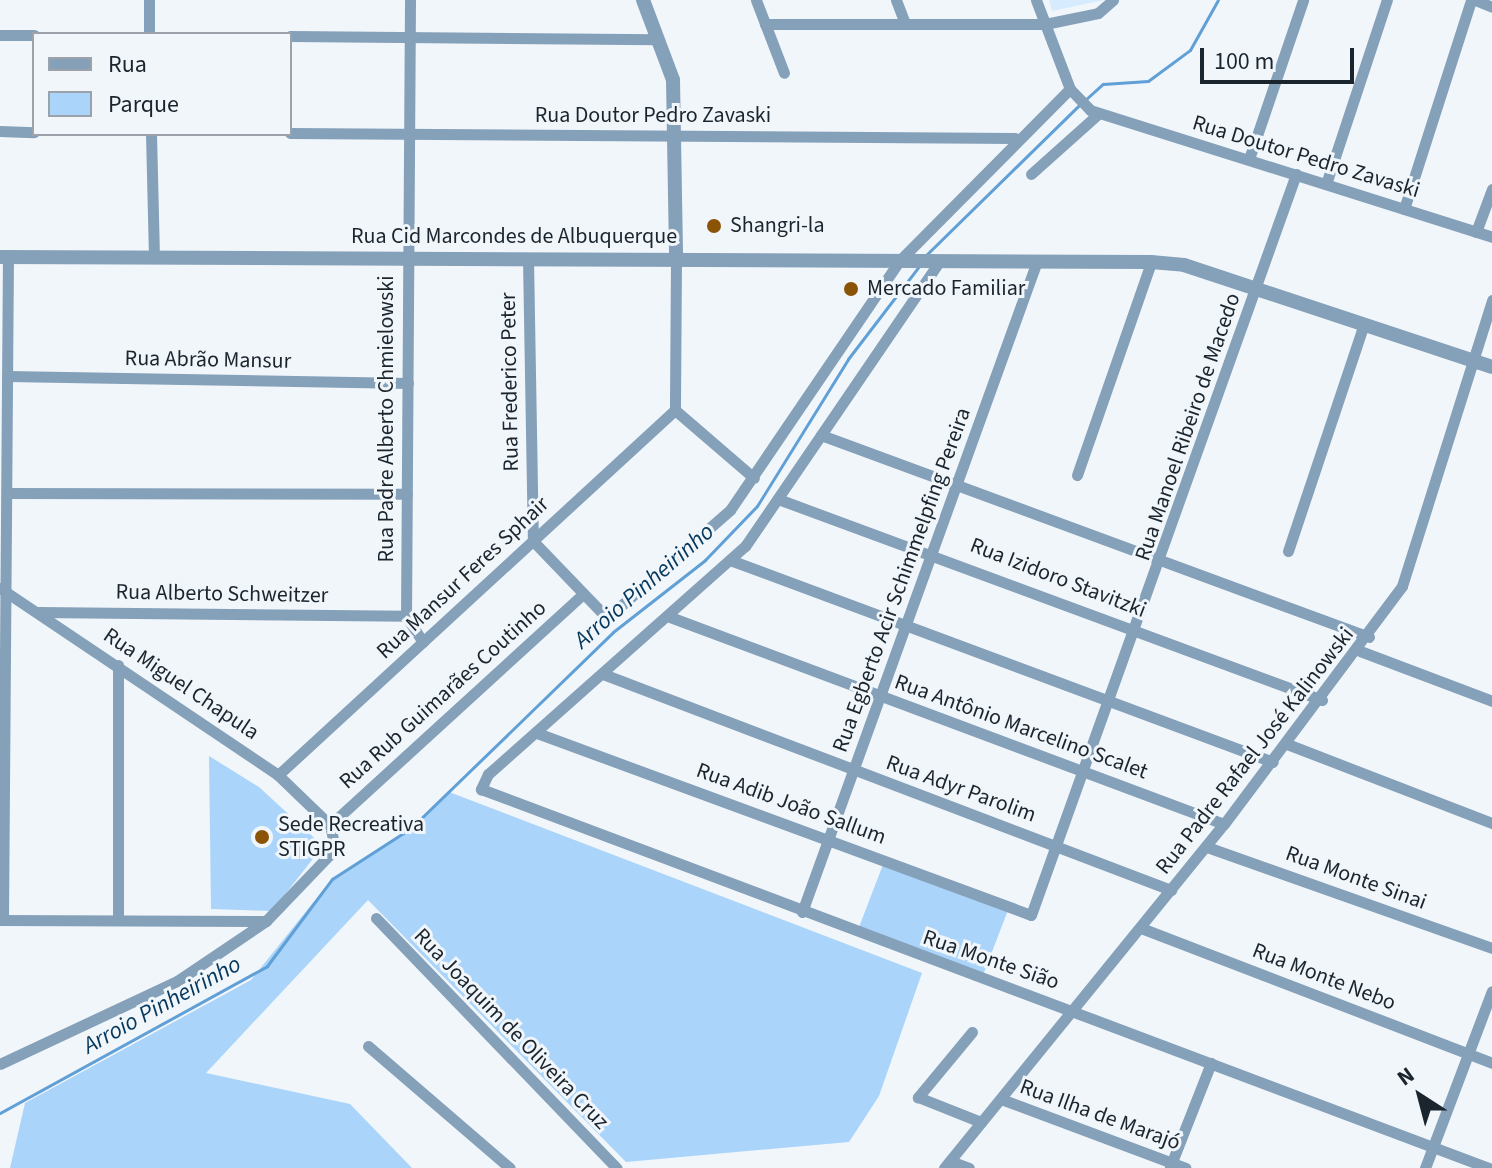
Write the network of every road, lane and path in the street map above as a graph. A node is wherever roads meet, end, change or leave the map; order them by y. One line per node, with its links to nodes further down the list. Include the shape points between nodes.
1 (149, 0): 15 (street)
2 (410, 0): 19 (street, Rua Padre Alberto Chmielowski)
3 (643, 0): 20 (street)
4 (756, 0): 13 (street)
5 (896, 0): 12 (street)
6 (1036, 0): 14 (street)
7 (1113, 0): 14 (street, via 1098,13)
8 (1303, 0): 31 (street)
9 (1387, 0): 34 (street)
10 (1473, 0): 11 (street); 36 (street)
11 (1492, 7)
12 (905, 23): 13 (street); 14 (street)
13 (765, 24): 21 (street)
14 (1045, 24): 22 (street)
15 (149, 32)
16 (0, 35): 17 (street)
17 (32, 35)
18 (292, 36): 19 (street)
19 (409, 37): 20 (street); 27 (street, Rua Padre Alberto Chmielowski)
20 (658, 39): 29 (street, via 673,80)
21 (784, 73)
22 (1073, 93): 23 (street, Rua Doutor Pedro Zavaski); 30 (street)
23 (1094, 112): 31 (street, Rua Doutor Pedro Zavaski); 32 (street)
24 (0, 131): 25 (street)
25 (32, 132)
26 (292, 133): 27 (street, Rua Doutor Pedro Zavaski)
27 (409, 134): 29 (street, Rua Doutor Pedro Zavaski); 41 (street, Rua Padre Alberto Chmielowski)
28 (151, 136): 40 (street)
29 (674, 136): 30 (street, Rua Doutor Pedro Zavaski); 43 (street)
30 (1015, 138): 44 (street)
31 (1249, 159): 33 (street, Rua Doutor Pedro Zavaski)
32 (1031, 174)
33 (1296, 174): 34 (street, Rua Doutor Pedro Zavaski); 48 (street, Rua Manoel Ribeiro de Macedo)
34 (1326, 184): 36 (street, Rua Doutor Pedro Zavaski)
35 (1492, 189): 37 (street)
36 (1404, 209): 37 (street, Rua Doutor Pedro Zavaski)
37 (1476, 232): 38 (street, Rua Doutor Pedro Zavaski)
38 (1492, 237)
39 (4, 257): 40 (street, Rua Cid Marcondes de Albuquerque); 53 (street)
40 (154, 258): 41 (street, Rua Cid Marcondes de Albuquerque)
41 (408, 259): 42 (street, Rua Cid Marcondes de Albuquerque); 54 (street, Rua Padre Alberto Chmielowski)
42 (528, 259): 43 (street, Rua Cid Marcondes de Albuquerque); 63 (street, Rua Frederico Peter)
43 (676, 260): 44 (street, Rua Cid Marcondes de Albuquerque); 55 (street)
44 (904, 260): 46 (street, Rua Cid Marcondes de Albuquerque); 58 (street)
45 (1037, 261): 46 (street, Rua Cid Marcondes de Albuquerque); 47 (street, Rua Cid Marcondes de Albuquerque); 59 (street, Rua Egberto Acir Schimmelpfing Pereira)
46 (937, 262): 56 (street)
47 (1151, 262): 48 (street, Rua Cid Marcondes de Albuquerque); 57 (street)
48 (1258, 289): 50 (street, Rua Cid Marcondes de Albuquerque); 67 (street, Rua Manoel Ribeiro de Macedo)
49 (1492, 300): 51 (street, Rua Padre Rafael José Kalinowski)
50 (1364, 324): 51 (street, Rua Cid Marcondes de Albuquerque); 64 (street)
51 (1471, 360): 52 (street, Rua Cid Marcondes de Albuquerque); 75 (street, Rua Padre Rafael José Kalinowski, via 1402,586)
52 (1492, 367)
53 (7, 376): 54 (street, Rua Abrão Mansur); 60 (street)
54 (408, 383): 61 (street, Rua Padre Alberto Chmielowski)
55 (675, 410): 58 (street); 63 (street, Rua Mansur Feres Sphair)
56 (821, 435): 59 (street); 62 (street)
57 (1077, 475)
58 (754, 478): 69 (street, via 678,562 607,618)
59 (960, 486): 65 (street, Rua Egberto Acir Schimmelpfing Pereira); 67 (street)
60 (7, 493): 61 (street); 68 (street)
61 (407, 494): 71 (street, Rua Padre Alberto Chmielowski)
62 (778, 499): 65 (street, Rua Izidoro Stavitzki); 66 (street)
63 (533, 541): 69 (street); 76 (street, Rua Mansur Feres Sphair)
64 (1288, 551)
65 (935, 554): 73 (street, Rua Egberto Acir Schimmelpfing Pereira); 74 (street, Rua Izidoro Stavitzki)
66 (730, 560): 72 (street); 73 (street)
67 (1162, 560): 74 (street, Rua Manoel Ribeiro de Macedo); 75 (street)
68 (3, 590): 70 (street, Rua Miguel Chapula); 100 (street)
69 (583, 594): 92 (street, Rua Rub Guimarães Coutinho)
70 (37, 612): 71 (street, Rua Alberto Schweitzer); 78 (street, Rua Miguel Chapula)
71 (406, 616): 76 (street)
72 (670, 617): 79 (street); 80 (street, Rua Antônio Marcelino Scalet)
73 (909, 624): 80 (street, Rua Egberto Acir Schimmelpfing Pereira); 82 (street)
74 (1137, 632): 81 (street, Rua Izidoro Stavitzki); 82 (street, Rua Manoel Ribeiro de Macedo)
75 (1369, 637): 77 (street, Rua Padre Rafael José Kalinowski)
76 (423, 642): 89 (street, Rua Mansur Feres Sphair)
77 (1360, 651): 81 (street, Rua Padre Rafael José Kalinowski); 83 (street)
78 (118, 665): 89 (street, Rua Miguel Chapula); 101 (street)
79 (603, 674): 84 (street); 87 (street, Rua Adyr Parolim)
80 (882, 697): 87 (street, Rua Egberto Acir Schimmelpfing Pereira); 88 (street, Rua Antônio Marcelino Scalet)
81 (1322, 700): 85 (street, Rua Padre Rafael José Kalinowski)
82 (1112, 701): 86 (street); 88 (street, Rua Manoel Ribeiro de Macedo)
83 (1492, 701)
84 (537, 733): 93 (street, Rua Adib João Sallum); 97 (street, Rua Monte Sião, via 481,789)
85 (1287, 744): 86 (street, Rua Padre Rafael José Kalinowski); 90 (street)
86 (1273, 762): 91 (street, Rua Padre Rafael José Kalinowski)
87 (854, 770): 93 (street, Rua Egberto Acir Schimmelpfing Pereira); 94 (street, Rua Adyr Parolim)
88 (1087, 772): 91 (street, Rua Antônio Marcelino Scalet); 94 (street, Rua Manoel Ribeiro de Macedo)
89 (278, 775): 92 (street, Rua Miguel Chapula)
90 (1492, 823)
91 (1224, 824): 95 (street, Rua Padre Rafael José Kalinowski)
92 (330, 825): 102 (street, via 335,849 322,871)
93 (829, 838): 97 (street, Rua Egberto Acir Schimmelpfing Pereira); 98 (street, Rua Adib João Sallum)
94 (1061, 847): 96 (street, Rua Adyr Parolim); 98 (street, Rua Manoel Ribeiro de Macedo)
95 (1207, 847): 96 (street, Rua Padre Rafael José Kalinowski); 104 (street, Rua Monte Sinai)
96 (1171, 890): 103 (street, Rua Padre Rafael José Kalinowski)
97 (802, 912): 106 (street, Rua Monte Sião)
98 (1031, 915)
99 (376, 918): 119 (street, Rua Joaquim de Oliveira Cruz)
100 (2, 920): 101 (street)
101 (118, 920): 102 (street)
102 (266, 921): 112 (street, via 177,981)
103 (1141, 928): 106 (street, Rua Padre Rafael José Kalinowski); 109 (street, Rua Monte Nebo)
104 (1492, 948)
105 (1492, 991): 109 (street)
106 (1074, 1010): 110 (street, Rua Monte Sião); 113 (street, Rua Padre Rafael José Kalinowski)
107 (972, 1032): 114 (street, via 918,1094)
108 (368, 1046): 118 (street)
109 (1469, 1054): 111 (street, Rua Monte Nebo); 115 (street)
110 (1211, 1063): 115 (street, Rua Monte Sião); 117 (street)
111 (1492, 1063)
112 (0, 1064)
113 (1001, 1099): 114 (street, Rua Padre Rafael José Kalinowski); 117 (street, Rua Ilha de Marajó)
114 (981, 1122): 116 (street, Rua Padre Rafael José Kalinowski)
115 (1433, 1148): 122 (street); 123 (street, Rua Monte Sião)
116 (947, 1164): 120 (street)
117 (1171, 1166): 121 (street, Rua Ilha de Marajó)
118 (510, 1168)
119 (617, 1168)
120 (969, 1168)
121 (1186, 1168)
122 (1425, 1168)
123 (1489, 1168)

